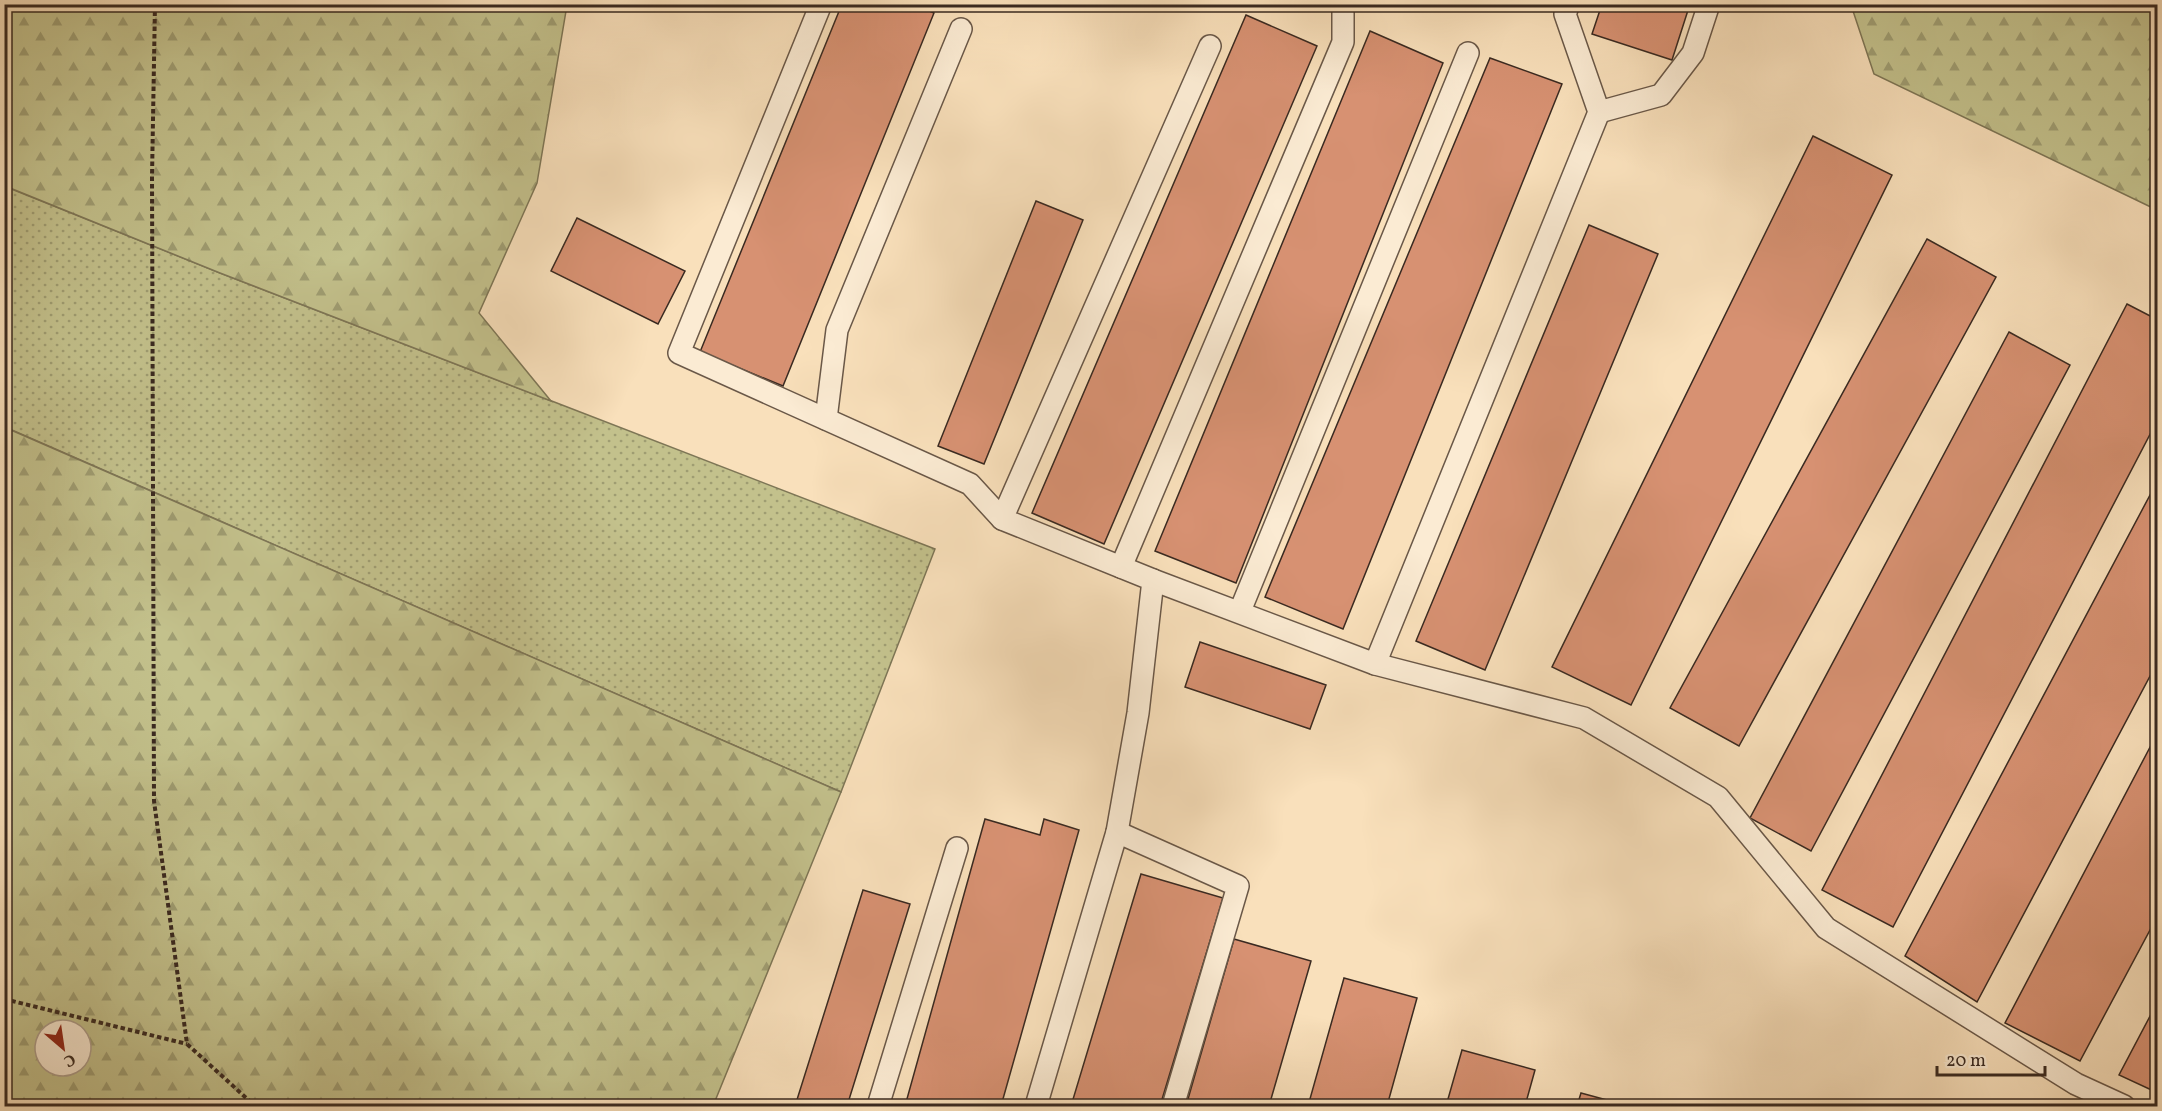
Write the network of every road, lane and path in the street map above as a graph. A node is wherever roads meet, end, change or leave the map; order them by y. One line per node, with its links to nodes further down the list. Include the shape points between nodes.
1 (155, 4): 19 (path, via 154,801)
2 (821, 4): 10 (lane, via 679,353)
3 (1343, 4): 12 (lane, via 1343,42)
4 (1569, 4): 9 (lane, via 1566,14)
5 (1709, 4): 9 (lane, via 1693,53 1661,95)
6 (961, 29): 10 (lane, via 837,330)
7 (1210, 46): 11 (lane)
8 (1468, 53): 14 (lane)
9 (1599, 112): 15 (lane)
10 (826, 419): 11 (lane, via 970,484)
11 (1002, 519): 12 (lane)
12 (1121, 567): 13 (lane)
13 (1152, 580): 14 (lane); 16 (lane, via 1138,713)
14 (1240, 611): 15 (lane)
15 (1375, 664): 24 (lane, via 1584,718 1718,796 1826,928 2076,1084)
16 (1117, 832): 22 (lane); 23 (lane, via 1238,886)
17 (957, 848): 21 (lane)
18 (4, 999): 19 (path)
19 (187, 1044): 20 (path)
20 (255, 1107)
21 (878, 1107)
22 (1036, 1107)
23 (1173, 1107)
24 (2124, 1107)

